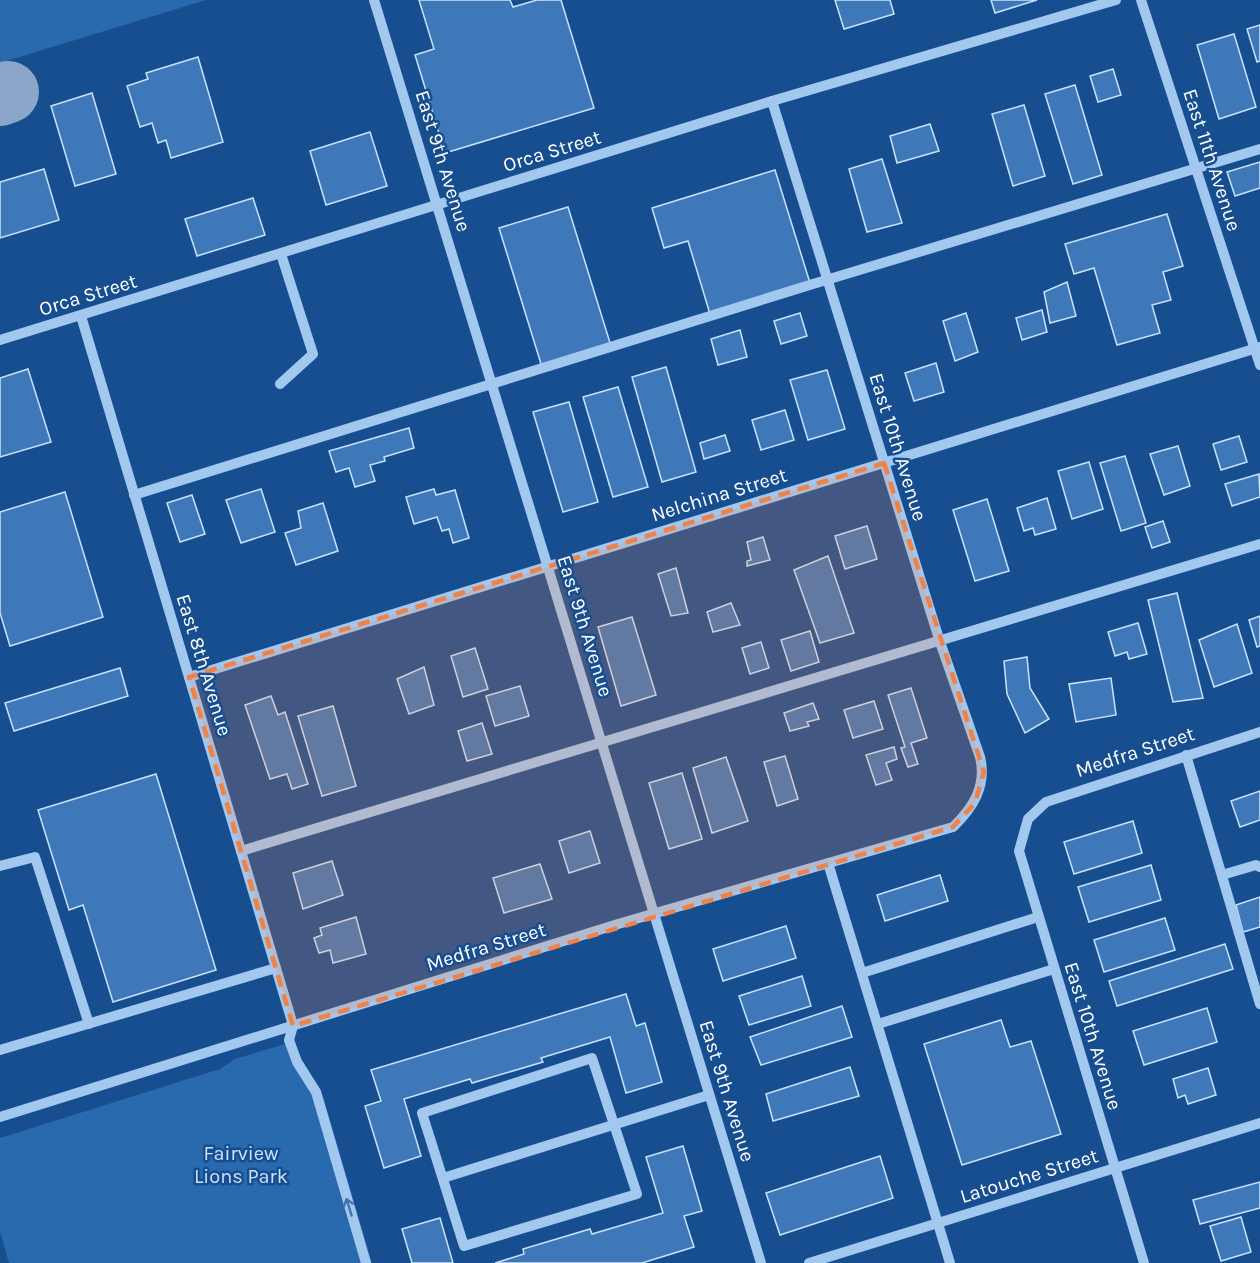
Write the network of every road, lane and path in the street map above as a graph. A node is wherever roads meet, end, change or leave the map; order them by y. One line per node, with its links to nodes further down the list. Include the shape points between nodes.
1 (374, 0): 7 (street, East 9th Avenue)
2 (1116, 0): 4 (street, Orca Street)
3 (1141, 0): 6 (street, East 11th Avenue)
4 (772, 101): 7 (street, Orca Street); 9 (street, East 10th Avenue)
5 (1260, 149): 6 (street)
6 (1196, 169): 9 (street); 12 (street, East 11th Avenue)
7 (438, 206): 8 (street, Orca Street); 15 (street, East 9th Avenue)
8 (281, 254): 10 (street, Orca Street); 14 (street, via 313,354)
9 (827, 280): 15 (street); 16 (street, East 10th Avenue)
10 (81, 316): 11 (street, Orca Street); 17 (street, East 8th Avenue)
11 (0, 340)
12 (1258, 348): 13 (street, East 11th Avenue); 16 (street, Nelchina Street)
13 (1260, 365)
14 (280, 384)
15 (492, 384): 17 (street); 19 (street, East 9th Avenue)
16 (884, 463): 19 (street, Nelchina Street); 20 (street, East 10th Avenue)
17 (134, 495): 21 (street, East 8th Avenue)
18 (1260, 544): 20 (street)
19 (548, 567): 21 (street, Nelchina Street); 23 (street, East 9th Avenue)
20 (939, 639): 23 (street); 25 (street, East 10th Avenue, via 984,772)
21 (189, 677): 27 (street, East 8th Avenue)
22 (1260, 732): 24 (street, Medfra Street)
23 (602, 744): 27 (street); 32 (street, East 9th Avenue)
24 (1186, 755): 26 (street, Medfra Street, via 1053,798); 31 (street)
25 (975, 803): 28 (street, Medfra Street, via 953,827)
26 (1028, 819): 33 (street, East 10th Avenue, via 1019,851)
27 (241, 851): 34 (street, East 8th Avenue)
28 (828, 863): 32 (street, Medfra Street); 36 (street)
29 (0, 866): 38 (street, via 36,856)
30 (1260, 867): 31 (street)
31 (1222, 875): 37 (street)
32 (654, 914): 40 (street, Medfra Street); 42 (street, East 9th Avenue)
33 (1038, 917): 35 (street, East 10th Avenue); 36 (street)
34 (276, 968): 38 (street); 40 (street, East 8th Avenue)
35 (1054, 969): 39 (street); 46 (street, East 10th Avenue)
36 (862, 973): 39 (street)
37 (1260, 1004)
38 (89, 1024): 41 (street)
39 (878, 1024): 48 (street)
40 (293, 1026): 43 (street, Medfra Street); 49 (street, East 8th Avenue, one-way to 40, via 316,1092 297,1062 289,1040)
41 (0, 1050)
42 (709, 1095): 45 (street); 50 (street, East 9th Avenue)
43 (0, 1117)
44 (1260, 1123): 46 (street, Latouche Street)
45 (615, 1124): 47 (street); 47 (street, via 592,1058 422,1113); 47 (street, via 637,1194 464,1246)
46 (1115, 1168): 48 (street, Latouche Street); 53 (street, East 10th Avenue)
47 (443, 1178)
48 (938, 1223): 51 (street, Latouche Street); 52 (street)
49 (366, 1263)
50 (761, 1263)
51 (809, 1263)
52 (950, 1263)
53 (1144, 1263)

